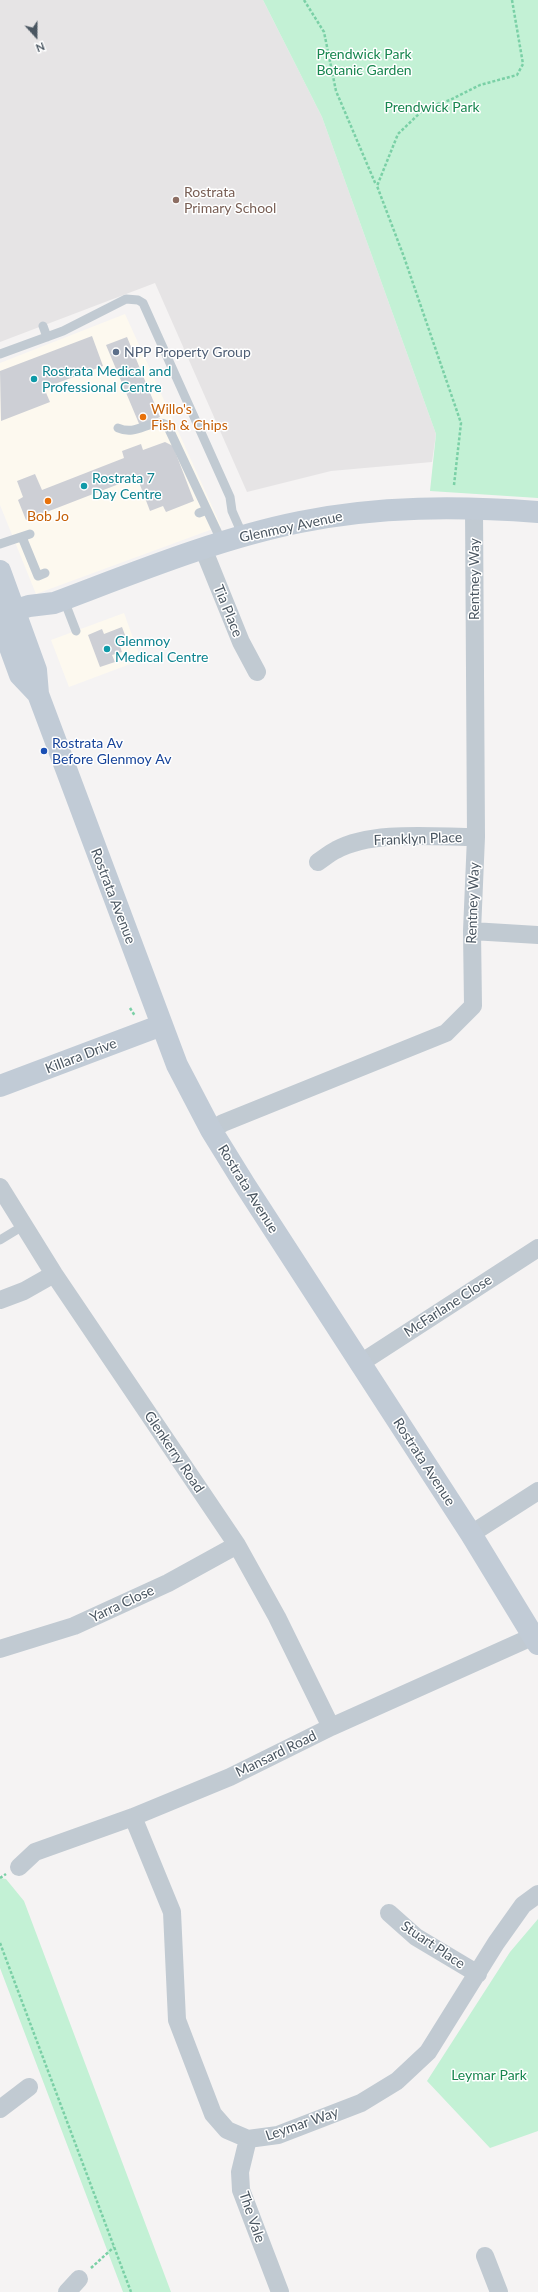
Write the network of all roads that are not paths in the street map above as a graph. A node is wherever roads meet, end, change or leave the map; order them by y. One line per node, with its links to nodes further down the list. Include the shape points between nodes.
1 (43, 326): 2 (lane)
2 (47, 337): 3 (lane); 7 (lane, via 126,299 143,303 230,497 232,510)
3 (0, 354)
4 (118, 428): 9 (lane, via 126,432 156,423 167,425 203,511)
5 (474, 508): 6 (street, Glenmoy Avenue); 7 (street, Glenmoy Avenue, via 410,508 353,513 299,522); 16 (street, Rentney Way)
6 (538, 512)
7 (243, 536): 9 (street, Glenmoy Avenue)
8 (0, 544): 11 (lane, via 26,535 38,576)
9 (213, 545): 12 (street, Glenmoy Avenue); 15 (street, Tia Place, via 241,642)
10 (0, 571): 13 (street, Rostrata Avenue)
11 (45, 573)
12 (59, 602): 13 (street, Glenmoy Avenue); 14 (lane)
13 (8, 620): 20 (street, Rostrata Avenue, via 36,670 38,694)
14 (76, 631)
15 (257, 672)
16 (476, 837): 17 (street, Franklyn Place, via 387,838 363,841 337,850); 18 (street, Rentney Way)
17 (318, 862)
18 (472, 931): 19 (street); 23 (street, Rentney Way, via 473,1006 446,1033)
19 (538, 934)
20 (160, 1018): 21 (street, Killara Drive); 22 (street, Killara Drive); 23 (street, Rostrata Avenue, via 177,1065)
21 (0, 1071)
22 (0, 1086)
23 (211, 1130): 30 (street, Rostrata Avenue)
24 (0, 1187): 25 (street, Glenkerry Road)
25 (23, 1226): 26 (lane); 28 (street, Glenkerry Road)
26 (0, 1240)
27 (538, 1248): 30 (street, McFarlane Close)
28 (54, 1274): 29 (street, via 24,1291); 33 (street, Glenkerry Road)
29 (0, 1300)
30 (359, 1364): 32 (street, Rostrata Avenue)
31 (538, 1491): 32 (street)
32 (470, 1534): 34 (street, Rostrata Avenue)
33 (237, 1545): 35 (street, Yarra Close, via 168,1583 74,1626); 36 (street, Glenkerry Road, via 278,1617)
34 (536, 1640): 36 (street, Mansard Road)
35 (0, 1649)
36 (331, 1727): 37 (street, Mansard Road, via 230,1777)
37 (133, 1817): 38 (street, Mansard Road, via 35,1852); 44 (street, Leymar Way, via 172,1912 177,2020 213,2114 227,2130)
38 (19, 1867)
39 (538, 1894): 41 (street, Leymar Way, via 523,1905)
40 (389, 1914): 41 (street, Stuart Place, via 416,1937)
41 (478, 1974): 44 (street, Leymar Way, via 428,2052 397,2081 354,2106 278,2135)
42 (29, 2087): 43 (street)
43 (0, 2109)
44 (248, 2139): 48 (street, The Vale, via 240,2172 241,2190)
45 (485, 2256): 49 (street)
46 (79, 2279): 47 (street)
47 (67, 2292)
48 (280, 2292)
49 (499, 2292)

